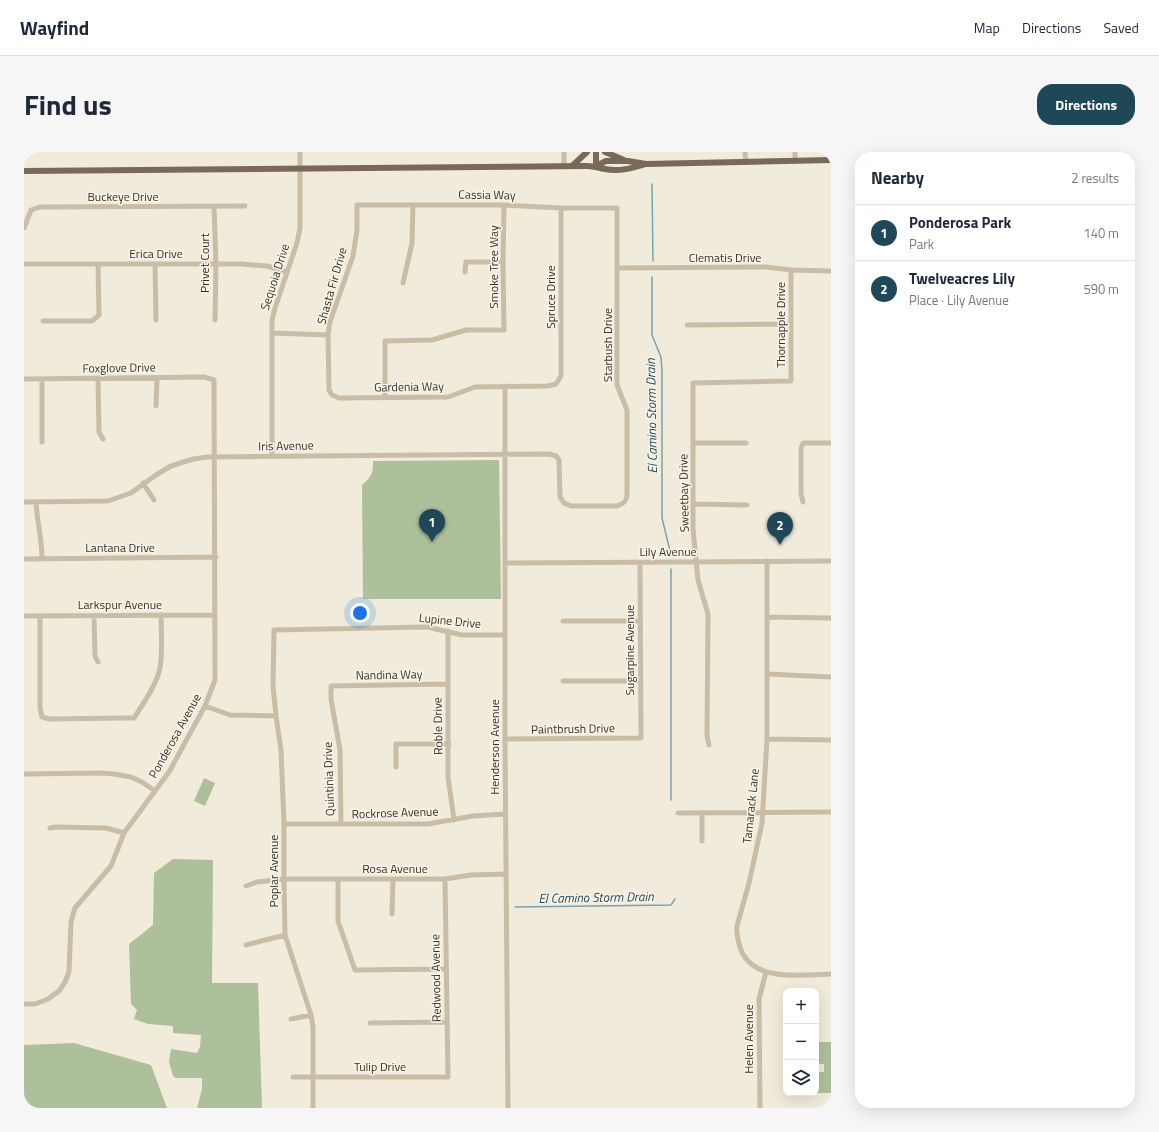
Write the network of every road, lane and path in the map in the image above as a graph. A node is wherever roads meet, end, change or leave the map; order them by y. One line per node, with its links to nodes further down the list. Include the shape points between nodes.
1 (300, 152): 16 (street, Sequoia Drive)
2 (564, 152): 13 (street)
3 (587, 152): 14 (main road)
4 (596, 152): 15 (main road)
5 (605, 152): 9 (main road)
6 (745, 152): 11 (street)
7 (795, 152): 10 (street)
8 (831, 160): 10 (main road)
9 (628, 161): 12 (main road); 15 (main road, via 606,161)
10 (795, 161): 11 (main road)
11 (746, 162): 12 (main road)
12 (646, 164): 15 (main road, via 628,170 606,170)
13 (564, 166): 14 (main road); 16 (main road)
14 (572, 166): 15 (main road)
15 (596, 166)
16 (300, 169): 17 (main road); 34 (street, Sequoia Drive, via 300,228)
17 (24, 171)
18 (413, 204): 19 (street, Cassia Way); 20 (street, Cassia Way); 36 (street, via 412,243)
19 (357, 205): 43 (street, Shasta Fir Drive, via 353,256 331,318)
20 (504, 205): 23 (street, Cassia Way); 26 (street, Smoke Tree Way)
21 (245, 206): 22 (street, Buckeye Drive)
22 (214, 207): 25 (street, Buckeye Drive, via 40,207 32,210); 29 (street, Privet Court)
23 (560, 208): 24 (street, Cassia Way); 50 (street, Spruce Drive, via 561,376)
24 (617, 208): 31 (street, Starbush Drive)
25 (24, 228)
26 (503, 262): 35 (street, via 466,262); 53 (street, Smoke Tree Way, via 504,330 466,330 432,340 385,341)
27 (24, 264): 30 (street, Erica Drive)
28 (155, 264): 29 (street, Erica Drive); 30 (street, Erica Drive); 37 (street)
29 (216, 264): 34 (street, Erica Drive, via 267,266); 38 (street, Privet Court)
30 (98, 265): 39 (street, via 99,315 92,321)
31 (618, 268): 32 (street, Clematis Drive, via 766,267); 63 (street, Starbush Drive, via 617,385 627,410 627,498 624,503 617,506 571,506 564,503 561,498 560,464)
32 (791, 270): 33 (street, Clematis Drive); 40 (street, Thornapple Drive)
33 (831, 270)
34 (287, 272): 42 (street, Sequoia Drive, via 272,320)
35 (465, 272)
36 (404, 283)
37 (156, 320)
38 (215, 320)
39 (43, 321)
40 (791, 324): 41 (street); 49 (street, Thornapple Drive, via 791,381)
41 (687, 325)
42 (272, 333): 43 (street); 61 (street, Sequoia Drive)
43 (328, 335): 52 (street, Shasta Fir Drive, via 329,387)
44 (98, 378): 45 (street, Foxglove Drive); 47 (street, Foxglove Drive); 55 (street, via 99,432)
45 (157, 378): 48 (street, Foxglove Drive, via 204,377); 54 (street)
46 (24, 379): 47 (street, Foxglove Drive)
47 (42, 379): 56 (street)
48 (214, 380): 62 (street, Ponderosa Avenue)
49 (693, 383): 57 (street, Sweetbay Drive)
50 (556, 384): 51 (street, Gardenia Way)
51 (505, 386): 53 (street, Gardenia Way, via 475,386 448,397); 60 (street, Henderson Avenue)
52 (332, 395): 53 (street, Gardenia Way, via 339,398)
53 (385, 398)
54 (156, 406)
55 (103, 440)
56 (42, 442)
57 (693, 443): 58 (street); 69 (street, Sweetbay Drive)
58 (746, 443)
59 (831, 443): 68 (street, via 803,443)
60 (505, 454): 61 (street, Iris Avenue); 63 (street, Iris Avenue, via 549,454); 78 (street, Henderson Avenue)
61 (272, 456): 62 (street, Iris Avenue)
62 (214, 457): 64 (street, Iris Avenue, via 193,459 171,466); 71 (street, Ponderosa Avenue)
63 (557, 457)
64 (144, 483): 65 (street); 67 (street, Iris Avenue, via 131,493 108,501)
65 (154, 500)
66 (24, 502): 67 (street, Iris Avenue)
67 (36, 502): 73 (street)
68 (803, 502)
69 (693, 504): 70 (street); 77 (street, Sweetbay Drive)
70 (747, 505)
71 (216, 557): 73 (street, Lantana Drive); 80 (street, Ponderosa Avenue)
72 (24, 559): 73 (street, Lantana Drive)
73 (42, 559)
74 (767, 561): 75 (street, Lily Avenue); 77 (street, Lily Avenue); 84 (street, Tamarack Lane)
75 (831, 561)
76 (640, 562): 77 (street, Lily Avenue); 78 (street, Lily Avenue); 87 (street, Sugarpine Avenue)
77 (697, 562): 105 (street, Sweetbay Drive, via 698,580 708,614)
78 (505, 563): 90 (street, Henderson Avenue)
79 (161, 615): 80 (street, Larkspur Avenue); 82 (street, via 160,668 134,718 50,719 42,717 40,708); 83 (street, Larkspur Avenue)
80 (215, 615): 98 (street, Ponderosa Avenue, via 215,680)
81 (24, 616): 82 (street, Larkspur Avenue)
82 (40, 616): 83 (street, Larkspur Avenue)
83 (94, 616): 91 (street, via 95,656)
84 (767, 617): 85 (street); 92 (street, Tamarack Lane)
85 (831, 618)
86 (562, 621): 87 (street)
87 (640, 621): 95 (street, Sugarpine Avenue)
88 (274, 630): 89 (street, Lupine Drive, via 427,627); 99 (street, Poplar Avenue, via 273,686)
89 (448, 632): 90 (street, Lupine Drive, via 462,635); 96 (street, Roble Drive)
90 (505, 635): 101 (street, Henderson Avenue)
91 (98, 662)
92 (767, 674): 93 (street); 102 (street, Tamarack Lane)
93 (831, 677)
94 (563, 681): 95 (street)
95 (640, 681): 100 (street, Sugarpine Avenue)
96 (448, 684): 97 (street, Nandina Way); 104 (street, Roble Drive)
97 (331, 686): 116 (street, Quintinia Drive, via 340,750)
98 (205, 706): 99 (street, via 230,715); 108 (street, Ponderosa Avenue, via 169,772)
99 (276, 716): 115 (street, Poplar Avenue, via 281,750)
100 (641, 738): 101 (street, Paintbrush Drive)
101 (505, 739): 112 (street, Henderson Avenue)
102 (768, 739): 103 (street); 109 (street, Tamarack Lane)
103 (831, 740)
104 (449, 744): 106 (street, via 396,744); 114 (street, Roble Drive, via 448,777)
105 (709, 744)
106 (396, 767)
107 (24, 774): 108 (street, via 114,774 131,777)
108 (155, 791): 118 (street, Ponderosa Avenue)
109 (762, 812): 110 (street); 113 (street); 130 (street, Tamarack Lane, via 750,880 736,933 744,956)
110 (831, 812)
111 (678, 813): 113 (street)
112 (505, 814): 114 (street, Rockrose Avenue); 120 (street, Henderson Avenue)
113 (702, 814): 119 (street)
114 (454, 820): 116 (street, Rockrose Avenue, via 428,824)
115 (284, 824): 116 (street, Rockrose Avenue); 121 (street, Poplar Avenue)
116 (341, 824)
117 (50, 828): 118 (street, via 106,828)
118 (124, 833): 132 (street, Ponderosa Avenue, via 111,866 73,912 69,972 65,982 54,996 42,1002)
119 (702, 841)
120 (506, 874): 123 (street, Rosa Avenue); 141 (street, Henderson Avenue)
121 (284, 879): 124 (street, Rosa Avenue); 125 (street, Rosa Avenue); 127 (street, Poplar Avenue)
122 (393, 879): 123 (street, Rosa Avenue); 124 (street, Rosa Avenue); 126 (street)
123 (445, 879): 129 (street, Redwood Avenue)
124 (338, 880): 129 (street, via 338,921 355,970)
125 (246, 886)
126 (392, 914)
127 (285, 935): 128 (street); 133 (street, Poplar Avenue)
128 (246, 946)
129 (446, 969): 135 (street, Redwood Avenue)
130 (766, 972): 131 (street, Tamarack Lane); 142 (street, Helen Avenue, via 759,999)
131 (831, 974)
132 (26, 1004)
133 (311, 1015): 134 (street); 139 (street, Poplar Avenue)
134 (291, 1019)
135 (446, 1022): 136 (street); 138 (street, Redwood Avenue)
136 (370, 1023)
137 (293, 1077): 139 (street, Tulip Drive)
138 (448, 1077): 139 (street, Tulip Drive)
139 (312, 1078): 140 (street, Poplar Avenue)
140 (312, 1108)
141 (508, 1108)
142 (760, 1108)

